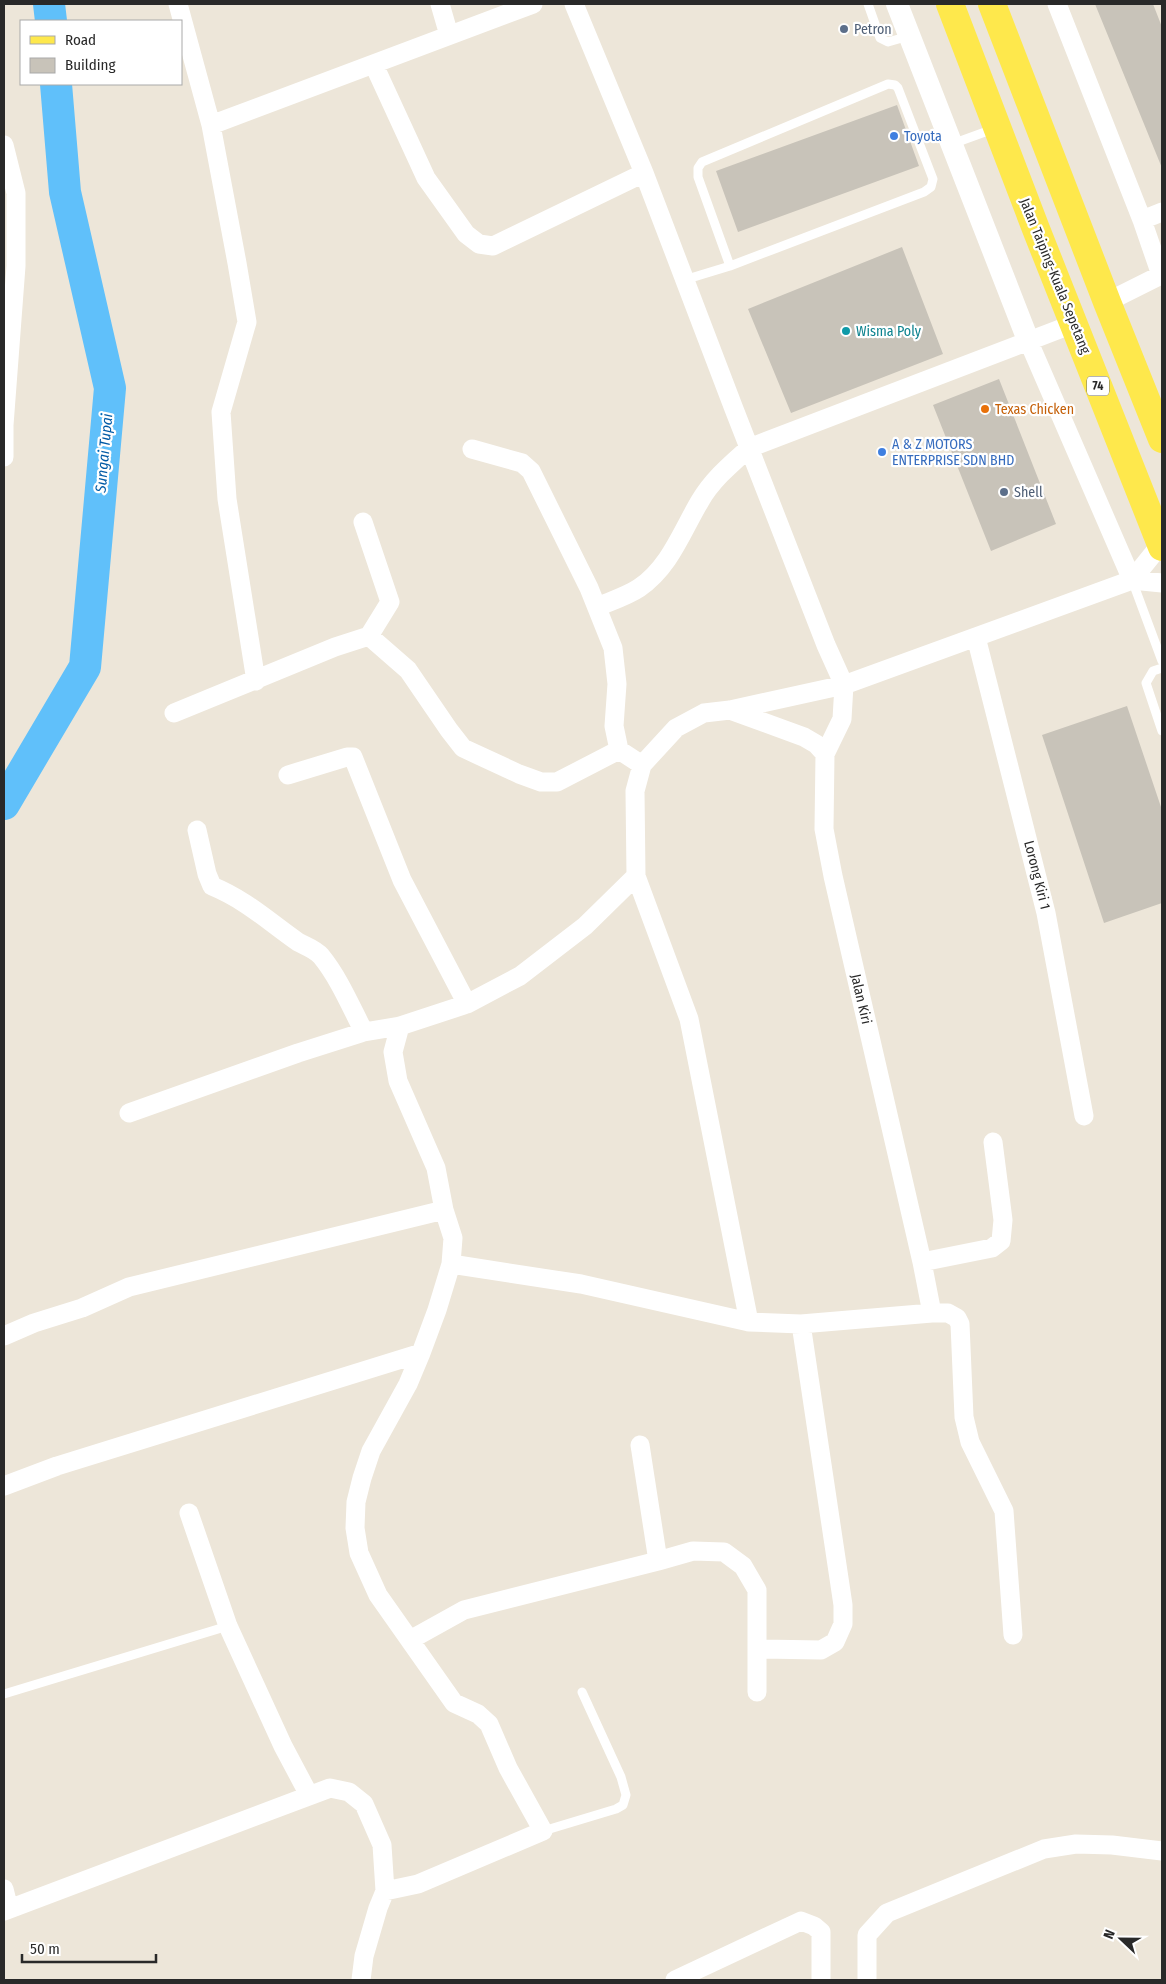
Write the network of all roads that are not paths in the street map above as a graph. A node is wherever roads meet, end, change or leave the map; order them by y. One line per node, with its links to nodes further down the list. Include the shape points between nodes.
1 (178, 4): 15 (street)
2 (440, 4): 11 (street)
3 (533, 4): 11 (street)
4 (574, 4): 19 (street)
5 (868, 4): 12 (lane, via 880,38 888,42)
6 (896, 4): 12 (street)
7 (950, 4): 16 (main road, Jalan Taiping-Kuala Sepetang / 74)
8 (992, 4): 13 (main road)
9 (1002, 4): 13 (main road)
10 (1058, 4): 22 (street)
11 (449, 34): 14 (street)
12 (909, 36): 17 (street)
13 (1005, 39): 27 (main road)
14 (374, 65): 15 (street); 19 (street, via 426,178 466,234 479,244 493,246)
15 (211, 125): 45 (street, via 246,322 221,412 227,499)
16 (997, 128): 17 (lane); 28 (main road, Jalan Taiping-Kuala Sepetang / 74)
17 (951, 144): 29 (street)
18 (4, 145): 20 (street)
19 (644, 173): 26 (street)
20 (10, 194): 24 (street)
21 (1162, 212): 22 (street)
22 (1142, 220): 25 (street)
23 (730, 266): 23 (lane, via 698,177 702,162 888,84 895,85 933,179 931,188); 26 (lane)
24 (10, 267): 30 (street)
25 (1162, 277): 27 (street)
26 (684, 280): 33 (street)
27 (1107, 302): 32 (main road, via 1152,405)
28 (1073, 324): 29 (street); 37 (main road, Jalan Taiping-Kuala Sepetang / 74)
29 (1028, 340): 33 (street); 38 (street)
30 (7, 347): 31 (street)
31 (4, 425): 35 (street)
32 (1162, 439)
33 (749, 448): 40 (street, via 717,478 701,499 668,559 655,574 639,588); 46 (street)
34 (472, 450): 40 (street, via 522,463 531,471)
35 (4, 457)
36 (363, 522): 41 (street, via 390,602)
37 (1162, 546): 38 (street)
38 (1132, 580): 39 (street); 42 (street); 43 (lane)
39 (1162, 583)
40 (597, 607): 50 (street, via 613,648 617,684 614,726)
41 (369, 636): 45 (street); 50 (street, via 408,670 463,748 519,774 541,782 557,782)
42 (976, 637): 46 (street); 60 (street, Lorong Kiri 1, via 1046,913)
43 (1162, 661)
44 (1162, 668): 49 (lane, via 1153,672 1146,683)
45 (256, 681): 48 (street)
46 (844, 685): 47 (street); 51 (street, Jalan Kiri, via 842,718)
47 (730, 710): 51 (street, via 804,737); 52 (street, via 704,713 676,728)
48 (174, 713)
49 (1162, 732)
50 (619, 750): 52 (street)
51 (824, 754): 63 (street, Jalan Kiri, via 824,829 831,867)
52 (642, 765): 55 (street, via 635,791)
53 (288, 775): 56 (street, via 353,757 402,880)
54 (197, 830): 58 (street, via 212,886 250,905 319,954)
55 (636, 876): 56 (street, via 585,926 520,976); 66 (street, via 689,1019)
56 (467, 1004): 57 (street)
57 (400, 1026): 58 (street); 62 (street, via 393,1052 398,1080 436,1168)
58 (364, 1032): 59 (street)
59 (129, 1113)
60 (1084, 1116)
61 (993, 1142): 63 (street, via 1003,1220 1001,1241 992,1248)
62 (444, 1210): 64 (street, via 452,1238); 68 (street, via 129,1287)
63 (922, 1262): 65 (street, Jalan Kiri)
64 (451, 1264): 66 (street, via 581,1284); 69 (street)
65 (932, 1314): 67 (street); 75 (street, via 948,1314 957,1318 960,1324 964,1417 970,1442 1004,1511)
66 (749, 1322): 67 (street)
67 (801, 1324): 77 (street, via 843,1605 843,1624 835,1642 821,1650)
68 (4, 1336)
69 (421, 1353): 71 (street, via 57,1466); 76 (street, via 408,1384 371,1451 356,1502 359,1553 378,1595)
70 (640, 1445): 73 (street)
71 (4, 1486)
72 (189, 1513): 74 (street)
73 (658, 1562): 76 (street, via 464,1610); 77 (street, via 693,1551 724,1552 743,1566 757,1590)
74 (228, 1626): 80 (lane); 81 (street, via 283,1746)
75 (1013, 1635)
76 (410, 1640): 82 (street, via 454,1703 478,1714 489,1724 508,1768)
77 (758, 1649): 79 (street)
78 (582, 1692): 82 (lane, via 622,1777 625,1800 616,1809)
79 (757, 1692)
80 (4, 1694)
81 (310, 1795): 85 (street, via 330,1788 349,1792 364,1804 382,1845); 86 (street)
82 (543, 1831): 85 (street, via 418,1884)
83 (1162, 1851): 90 (street, via 1076,1844 1044,1849 887,1913 867,1935)
84 (4, 1889): 86 (street)
85 (385, 1890): 87 (street, via 364,1956)
86 (6, 1910)
87 (361, 1980)
88 (678, 1980): 89 (street, via 801,1921 821,1932)
89 (821, 1980)
90 (867, 1980)

